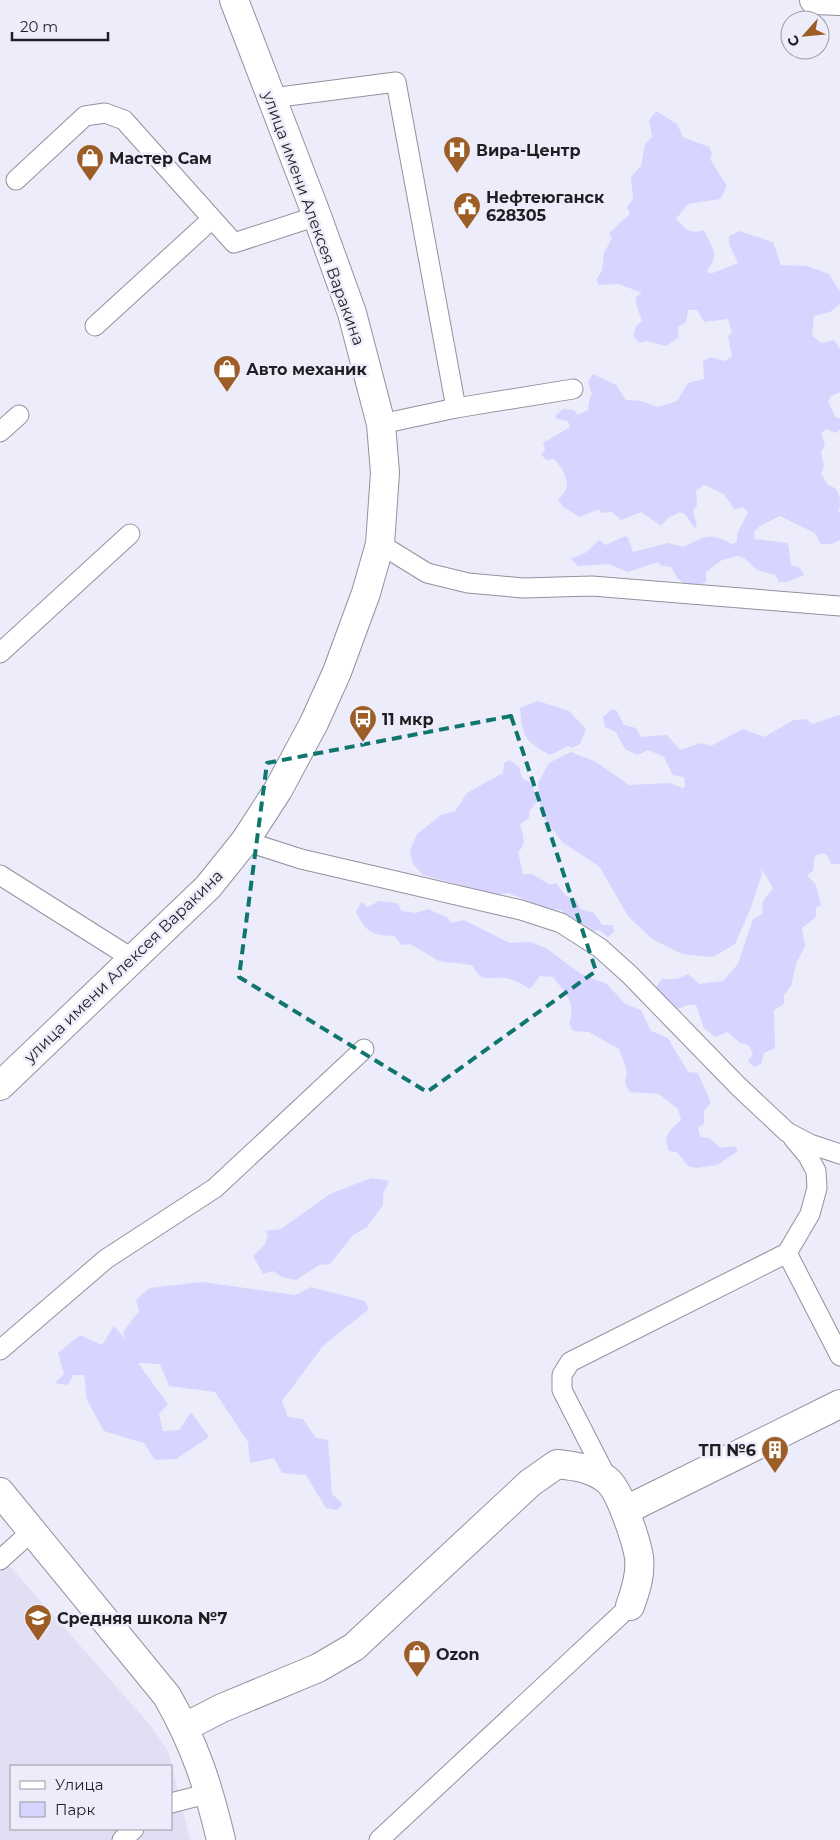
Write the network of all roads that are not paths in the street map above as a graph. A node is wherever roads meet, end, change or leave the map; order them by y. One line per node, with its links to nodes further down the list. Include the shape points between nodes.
1 (234, 0): 4 (street, улица имени Алексея Варакина)
2 (814, 0): 3 (street)
3 (840, 1)
4 (272, 98): 6 (street, улица имени Алексея Варакина); 10 (lane, via 396,82)
5 (16, 180): 7 (lane, via 85,116 105,113 124,120)
6 (317, 216): 7 (lane, via 234,242); 12 (street, улица имени Алексея Варакина, via 352,313)
7 (212, 219): 8 (lane)
8 (95, 326)
9 (574, 389): 10 (lane)
10 (456, 408): 12 (lane)
11 (19, 414): 13 (lane)
12 (381, 424): 15 (street, улица имени Алексея Варакина, via 385,473)
13 (0, 432)
14 (130, 534): 17 (lane)
15 (380, 544): 16 (lane, via 427,573 468,583 523,588 592,586); 18 (street, улица имени Алексея Варакина, via 337,672 314,723 278,790)
16 (840, 606)
17 (0, 653)
18 (245, 841): 20 (street, улица имени Алексея Варакина, via 208,887); 23 (lane, via 301,859 521,910 560,923 600,948 630,975)
19 (0, 875): 20 (lane)
20 (133, 959): 22 (street, улица имени Алексея Варакина)
21 (364, 1049): 26 (lane, via 215,1188 106,1259)
22 (0, 1086)
23 (787, 1132): 24 (lane); 25 (lane, via 808,1156 816,1171 817,1188 810,1214)
24 (840, 1154)
25 (787, 1253): 27 (lane); 29 (lane, via 570,1362 562,1374 562,1390)
26 (0, 1350)
27 (840, 1356)
28 (840, 1404): 31 (street)
29 (608, 1480): 31 (street); 35 (street, via 584,1467 556,1464 530,1483 354,1647 318,1668)
30 (0, 1492): 32 (street)
31 (626, 1510): 34 (street, via 639,1558 638,1584)
32 (32, 1531): 33 (lane); 35 (street, via 166,1696)
33 (0, 1560)
34 (630, 1606): 41 (lane)
35 (185, 1727): 36 (street)
36 (210, 1793): 37 (lane); 40 (street)
37 (172, 1803)
38 (133, 1830): 39 (lane)
39 (122, 1840)
40 (221, 1840)
41 (379, 1840)

